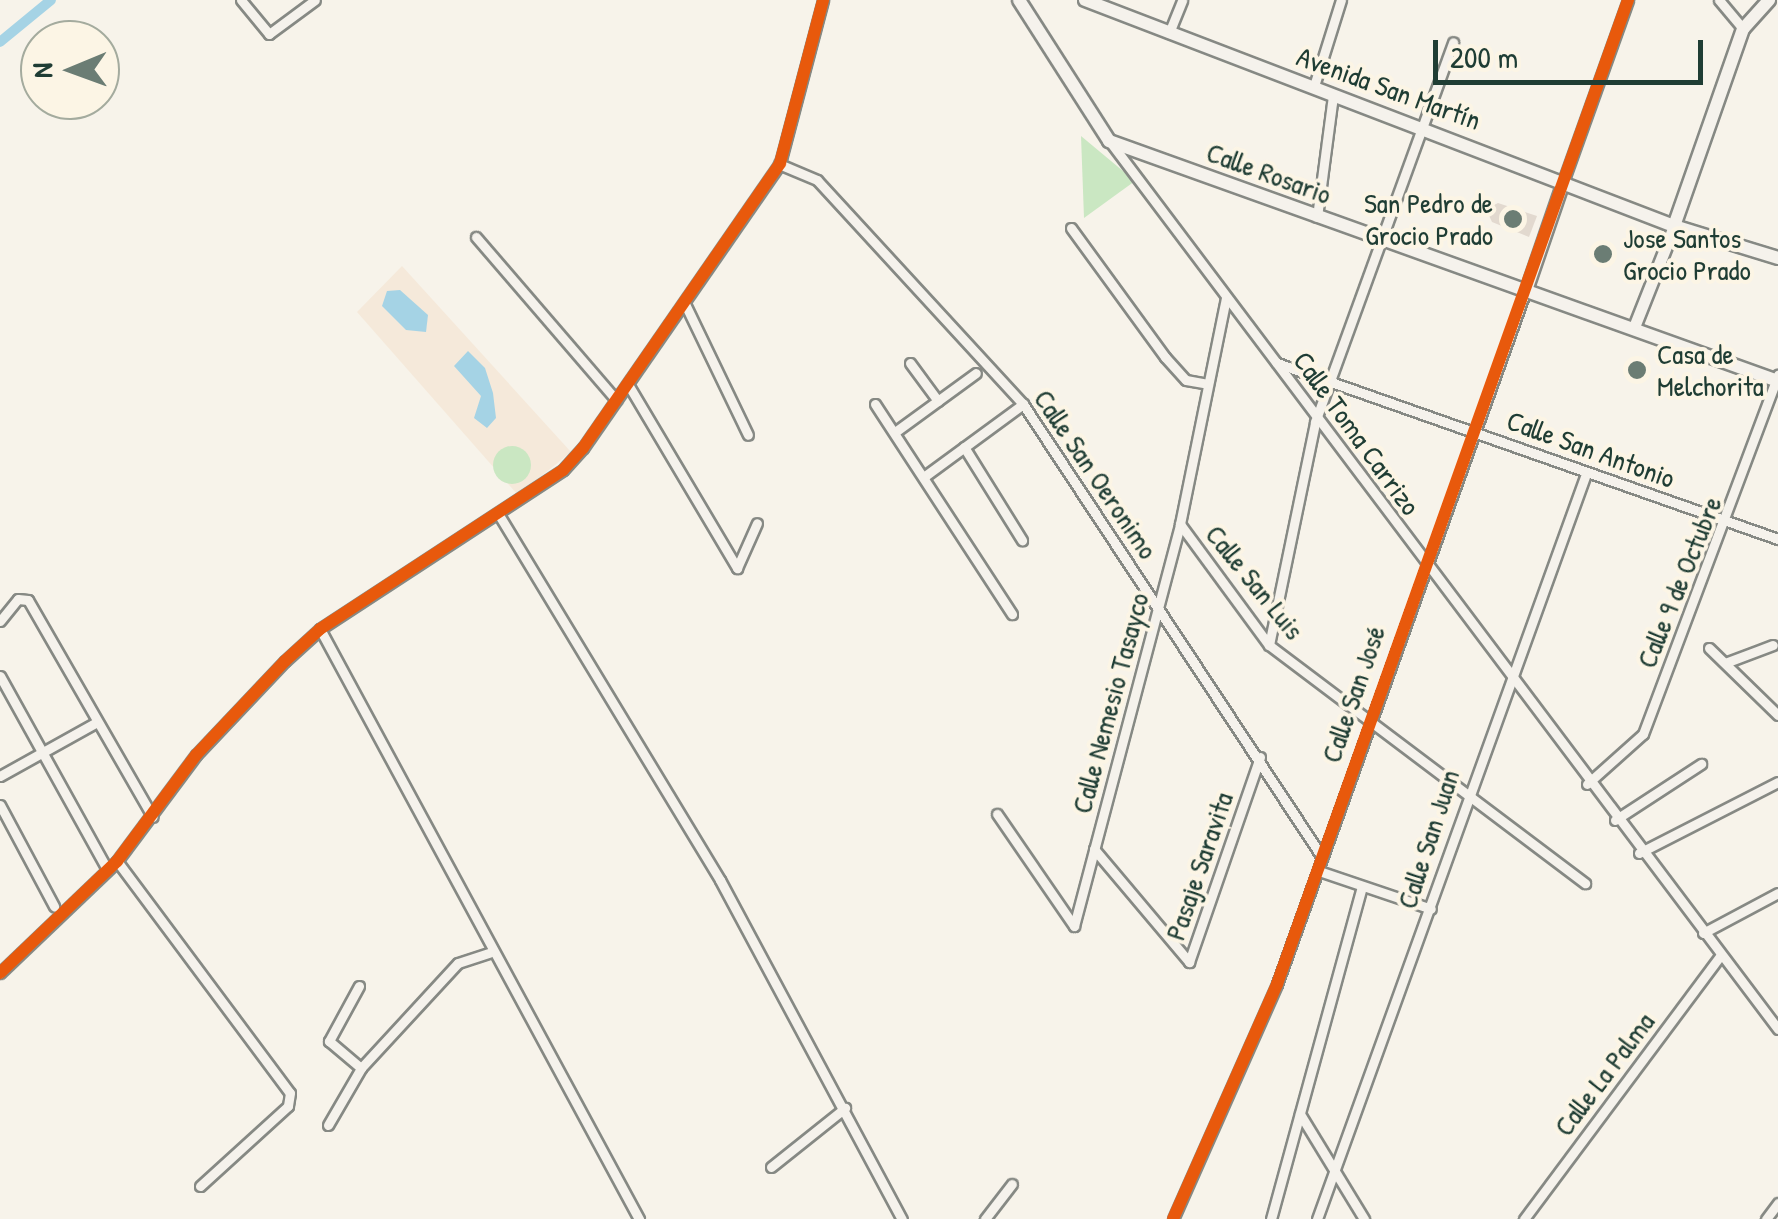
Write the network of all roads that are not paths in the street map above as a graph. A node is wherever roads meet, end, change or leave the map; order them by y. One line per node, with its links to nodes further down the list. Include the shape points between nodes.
1 (315, 0): 10 (street, via 270,34)
2 (823, 0): 18 (street)
3 (1019, 0): 17 (main road, Calle Toma Carrizo)
4 (1084, 0): 12 (main road, Avenida San Martín)
5 (1182, 0): 12 (street)
6 (1340, 0): 14 (street)
7 (1628, 0): 19 (street)
8 (1718, 0): 11 (street)
9 (1769, 0): 11 (main road)
10 (243, 1)
11 (1743, 29): 21 (main road)
12 (1169, 32): 14 (main road, Avenida San Martín)
13 (1453, 42): 16 (street)
14 (1314, 86): 15 (main road, Avenida San Martín)
15 (1333, 95): 16 (main road, Avenida San Martín); 20 (street)
16 (1421, 125): 19 (main road, Avenida San Martín); 24 (street)
17 (1110, 141): 20 (main road, Calle Rosario); 27 (street, Calle Toma Carrizo)
18 (780, 164): 28 (street); 40 (street, Calle San Oeronimo, via 816,180)
19 (1564, 180): 21 (main road, Avenida San Martín); 26 (street, Calle San José)
20 (1317, 217): 24 (main road, Calle Rosario)
21 (1674, 226): 25 (main road, Avenida San Martín); 29 (street)
22 (1070, 228): 35 (street, via 1165,357 1186,380)
23 (476, 238): 37 (street)
24 (1382, 239): 26 (main road, Calle Rosario); 33 (street)
25 (1778, 258)
26 (1526, 287): 29 (main road, Calle Rosario); 42 (street, Calle San José)
27 (1226, 298): 30 (street, Calle Toma Carrizo); 35 (street, Calle Nemesio Tasayco)
28 (684, 304): 36 (street); 44 (street)
29 (1634, 327): 34 (main road, Calle Rosario)
30 (1274, 362): 33 (street, Calle San Antonio); 41 (street, Calle Toma Carrizo)
31 (910, 363): 38 (street)
32 (976, 373): 38 (street)
33 (1331, 378): 41 (street); 42 (street, Calle San Antonio)
34 (1777, 378): 49 (street, Calle 9 de Octubre)
35 (1208, 384): 51 (street, Calle Nemesio Tasayco)
36 (629, 386): 37 (street); 50 (street, via 736,568)
37 (616, 400): 48 (street, via 563,470)
38 (938, 401): 43 (street)
39 (875, 404): 43 (street)
40 (1023, 404): 45 (street); 55 (street, Calle San Oeronimo)
41 (1315, 422): 54 (street, Calle Toma Carrizo); 59 (street)
42 (1473, 429): 46 (street, Calle San Antonio); 54 (street, Calle San José)
43 (895, 432): 47 (street)
44 (748, 435)
45 (964, 448): 47 (street); 53 (street)
46 (1586, 474): 49 (street, Calle San Antonio); 64 (street, Calle San Juan)
47 (925, 476): 56 (street)
48 (499, 515): 58 (street); 97 (street, via 720,880)
49 (1729, 522): 52 (street, Calle San Antonio); 73 (street, Calle 9 de Octubre, via 1642,734)
50 (757, 523)
51 (1180, 524): 55 (street, Calle Nemesio Tasayco); 59 (street, Calle San Luis)
52 (1778, 539)
53 (1022, 540)
54 (1424, 567): 64 (street, Calle Toma Carrizo); 67 (street, Calle San José)
55 (1159, 608): 69 (street, Calle San Oeronimo); 79 (street, Calle Nemesio Tasayco)
56 (1012, 614)
57 (0, 621): 66 (street, via 18,599 28,600)
58 (320, 630): 77 (street, via 196,755); 91 (street)
59 (1269, 644): 67 (street, Calle San Luis)
60 (1773, 645): 62 (street)
61 (1709, 648): 62 (street)
62 (1725, 663): 65 (street)
63 (0, 676): 68 (street)
64 (1509, 680): 73 (street, Calle Toma Carrizo); 74 (street, Calle San Juan)
65 (1778, 715)
66 (97, 722): 68 (street); 77 (street)
67 (1370, 722): 74 (street, Calle San Luis); 81 (street, Calle San José)
68 (41, 756): 71 (street); 83 (street)
69 (1260, 757): 79 (street, Pasaje Saravita, via 1189,962); 81 (street, Calle San Oeronimo)
70 (1702, 764): 78 (street)
71 (0, 776)
72 (1778, 782): 80 (street)
73 (1587, 784): 78 (street, Calle Toma Carrizo)
74 (1468, 796): 85 (street, Calle San Luis); 89 (street, Calle San Juan)
75 (0, 805): 88 (street)
76 (997, 814): 79 (street, Calle Nemesio Tasayco, via 1070,925)
77 (153, 817): 82 (street)
78 (1614, 820): 80 (street, Calle Toma Carrizo)
79 (1094, 849)
80 (1639, 853): 90 (street, Calle Toma Carrizo)
81 (1322, 858): 84 (street, Calle San José)
82 (117, 861): 83 (street); 103 (street, via 290,1093 288,1106)
83 (107, 869): 93 (street)
84 (1319, 872): 86 (street); 108 (street, Calle San José)
85 (1585, 883)
86 (1362, 886): 89 (street); 98 (street)
87 (1778, 894): 90 (street)
88 (54, 906)
89 (1432, 909): 101 (street, Calle San Juan)
90 (1702, 932): 92 (street, Calle Toma Carrizo)
91 (488, 954): 96 (street, via 458,963); 105 (street)
92 (1721, 956): 95 (street, Calle Toma Carrizo); 112 (street, Calle La Palma)
93 (0, 973)
94 (359, 986): 96 (street, via 329,1041 342,1060)
95 (1778, 1029)
96 (361, 1068): 99 (street)
97 (846, 1108): 100 (street); 106 (street)
98 (1300, 1114): 101 (street); 109 (street)
99 (328, 1126)
100 (771, 1167)
101 (1336, 1170): 110 (street, Calle San Juan); 111 (street)
102 (1012, 1184): 107 (street)
103 (200, 1186)
104 (1778, 1203): 113 (street)
105 (639, 1219)
106 (902, 1219)
107 (985, 1219)
108 (1173, 1219)
109 (1272, 1219)
110 (1317, 1219)
111 (1364, 1219)
112 (1524, 1219)
113 (1766, 1219)

